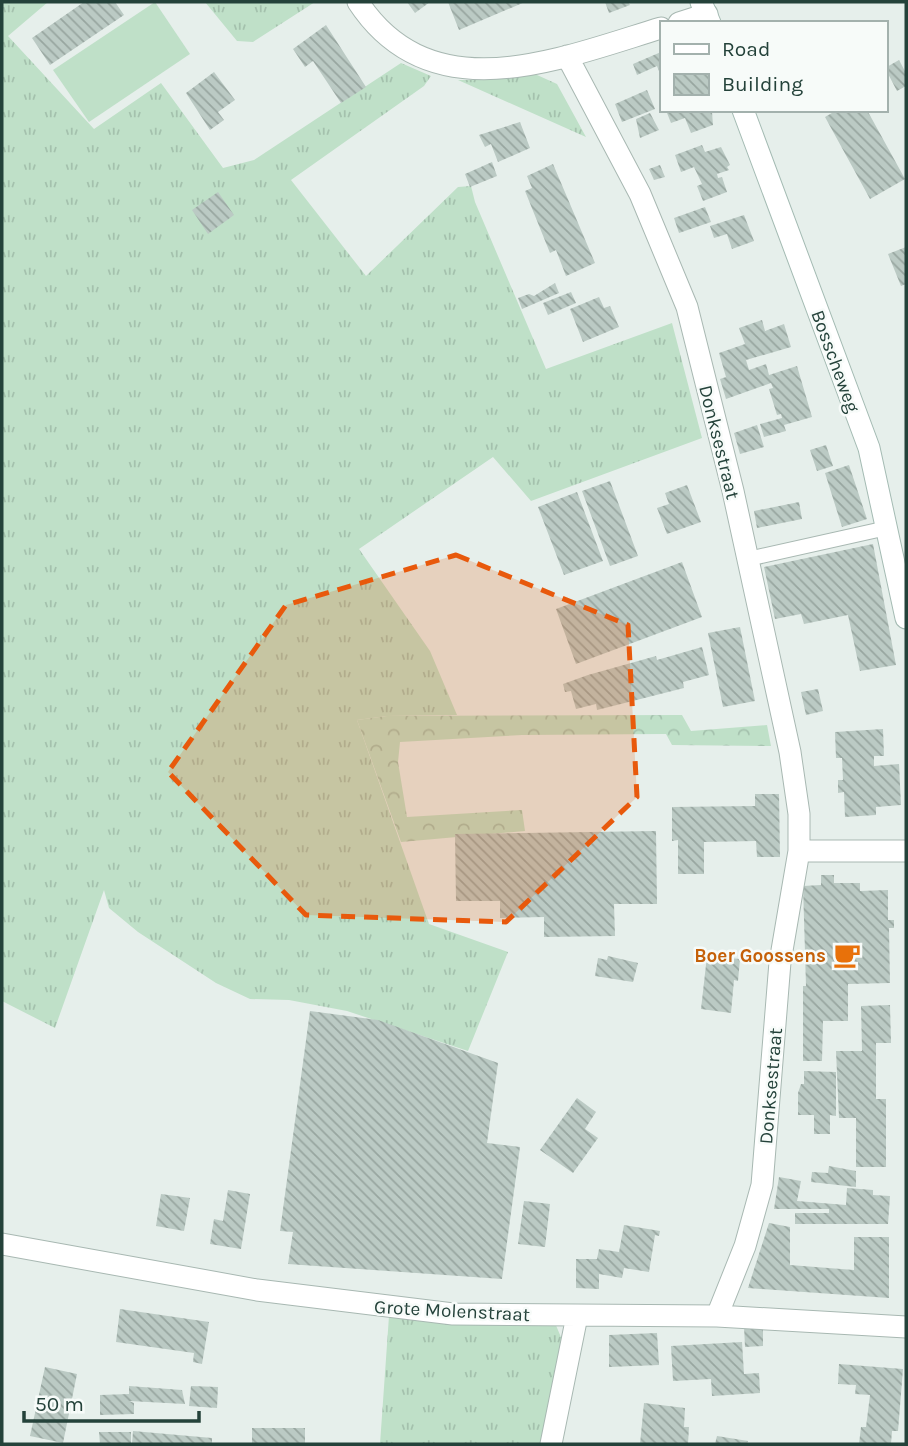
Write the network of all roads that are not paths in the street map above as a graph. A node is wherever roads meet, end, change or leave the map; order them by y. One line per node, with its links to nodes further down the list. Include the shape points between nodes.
1 (358, 2): 5 (street, via 401,47 430,62 463,70 495,69)
2 (706, 13): 3 (street)
3 (684, 21)
4 (660, 28): 5 (street)
5 (567, 56): 8 (street, Donksestraat, via 639,194 687,307)
6 (744, 112): 7 (street, Bosscheweg, via 869,448)
7 (887, 528): 8 (lane); 9 (street, Bosscheweg)
8 (748, 559): 10 (street, Donksestraat, via 790,752)
9 (906, 618)
10 (799, 851): 11 (street); 14 (street, Donksestraat, via 780,962 762,1185)
11 (906, 851)
12 (2, 1244): 13 (street, Grote Molenstraat, via 351,1303 453,1314)
13 (577, 1316): 14 (street, Grote Molenstraat); 16 (street)
14 (717, 1316): 15 (street, Grote Molenstraat)
15 (906, 1327)
16 (551, 1444)

